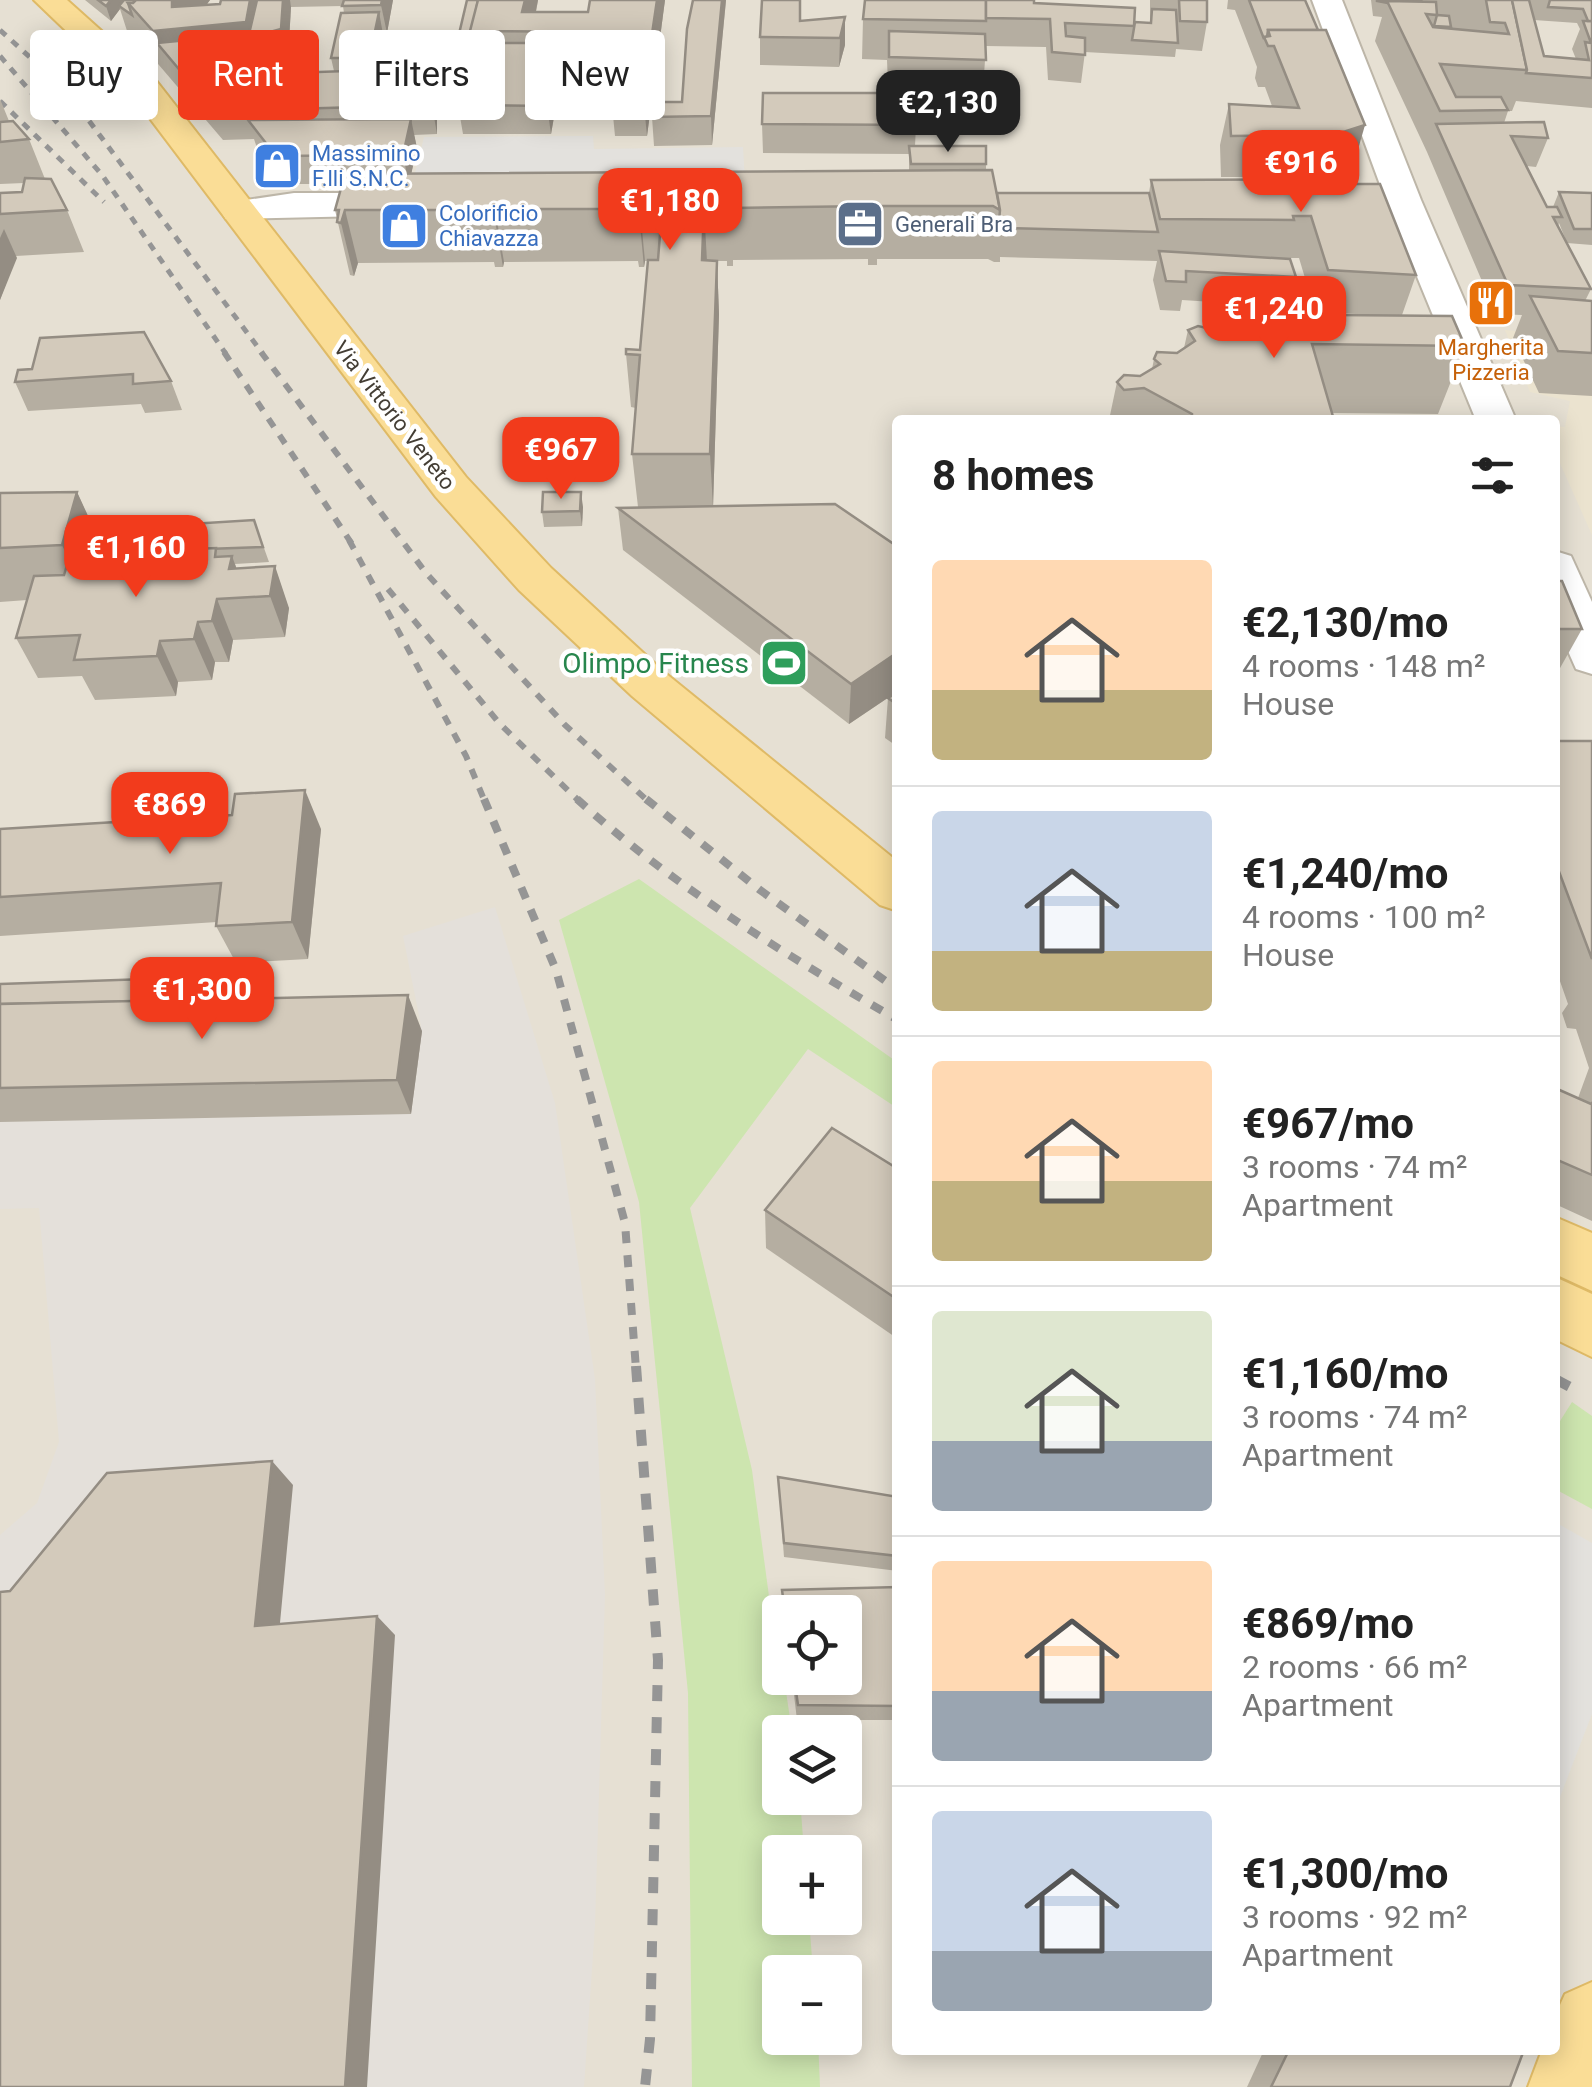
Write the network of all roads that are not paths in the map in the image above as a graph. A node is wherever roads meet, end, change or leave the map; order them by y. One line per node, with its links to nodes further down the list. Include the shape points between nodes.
1 (49, 0): 6 (main road, Via Vittorio Veneto, via 142,84)
2 (1327, 0): 3 (street)
3 (1403, 200): 4 (street); 7 (street)
4 (1284, 201)
5 (436, 204): 6 (street, via 294,204)
6 (238, 211): 10 (main road, Via Vittorio Veneto, via 452,487 535,579)
7 (1494, 415)
8 (1560, 578): 9 (street)
9 (1592, 658)
10 (826, 833): 11 (main road, Via Vittorio Veneto); 12 (main road, Via Vittorio Veneto)
11 (892, 864)
12 (892, 886)
13 (1560, 1247): 14 (main road)
14 (1592, 1263)
15 (1560, 1308): 16 (main road)
16 (1592, 1328)

